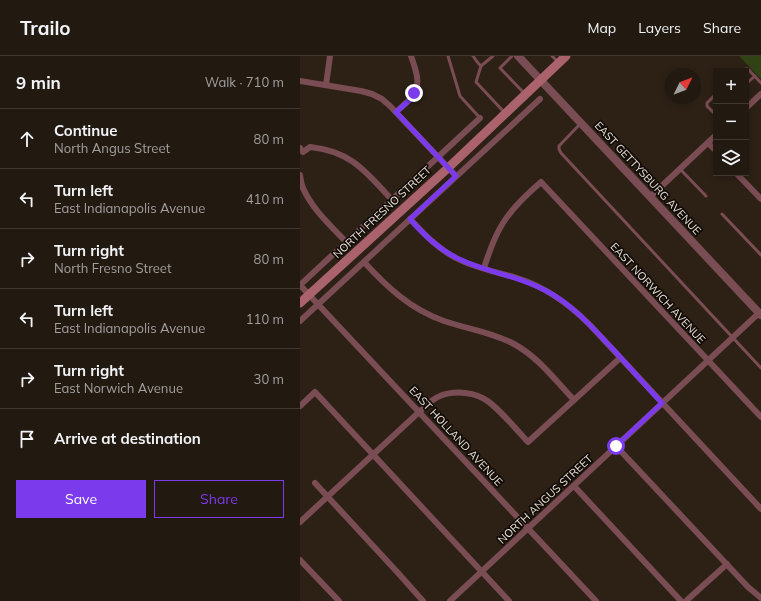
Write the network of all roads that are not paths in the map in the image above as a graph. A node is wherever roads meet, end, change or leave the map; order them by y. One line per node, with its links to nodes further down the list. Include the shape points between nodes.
1 (330, 56): 17 (street)
2 (411, 56): 24 (street, via 417,72 417,86 410,100)
3 (448, 56): 26 (lane, via 460,96)
4 (473, 56): 10 (lane)
5 (493, 56): 10 (lane)
6 (512, 56): 18 (lane, via 500,68)
7 (518, 56): 13 (street, EAST GETTYSBURG AVENUE)
8 (566, 56): 9 (main road, NORTH FRESNO STREET)
9 (555, 59): 13 (main road, NORTH FRESNO STREET)
10 (481, 66): 25 (lane, via 476,82)
11 (749, 70): 12 (lane)
12 (754, 76): 15 (lane); 16 (lane)
13 (541, 80): 18 (main road, NORTH FRESNO STREET); 27 (street, EAST GETTYSBURG AVENUE)
14 (300, 81): 17 (street)
15 (749, 81)
16 (761, 83)
17 (326, 85): 24 (street, via 372,94)
18 (525, 94): 25 (main road, NORTH FRESNO STREET)
19 (761, 94): 22 (street)
20 (713, 97): 23 (lane, via 707,103)
21 (540, 99): 36 (street)
22 (749, 105)
23 (713, 111)
24 (396, 112): 32 (street)
25 (505, 114): 33 (main road, NORTH FRESNO STREET)
26 (480, 118): 32 (street, NORTH FRESNO STREET)
27 (582, 123): 38 (street, EAST GETTYSBURG AVENUE); 54 (lane, via 559,146 561,153)
28 (713, 138): 29 (street)
29 (708, 143): 30 (street); 34 (street)
30 (713, 148)
31 (301, 152): 41 (street, via 310,147 338,153 366,172)
32 (438, 157): 33 (street); 41 (street, NORTH FRESNO STREET)
33 (448, 168): 36 (street); 49 (main road, NORTH FRESNO STREET)
34 (680, 169): 38 (street); 39 (lane)
35 (300, 176): 44 (street, via 302,187 310,202)
36 (456, 176): 43 (street)
37 (739, 176): 40 (street)
38 (650, 196): 52 (street, EAST GETTYSBURG AVENUE)
39 (706, 196)
40 (761, 199)
41 (392, 200): 44 (street, NORTH FRESNO STREET)
42 (722, 214): 45 (lane)
43 (410, 219): 46 (street); 47 (street, via 442,250 457,259)
44 (347, 243): 48 (street, NORTH FRESNO STREET)
45 (761, 255)
46 (364, 262): 51 (street); 58 (street, via 395,293 423,312 501,338 524,350 545,368)
47 (484, 268): 55 (street, via 551,293 578,314); 56 (street, EAST NORWICH AVENUE, via 490,248 503,222 541,182)
48 (300, 285): 49 (street, EAST HOLLAND AVENUE)
49 (310, 294): 50 (main road, NORTH FRESNO STREET); 51 (street, EAST HOLLAND AVENUE)
50 (300, 303)
51 (319, 304): 53 (street); 61 (street, EAST HOLLAND AVENUE)
52 (760, 314): 54 (street, NORTH ANGUS STREET)
53 (300, 321)
54 (733, 338): 56 (street, NORTH ANGUS STREET); 57 (lane)
55 (620, 358): 58 (street); 59 (street)
56 (708, 361): 59 (street, NORTH ANGUS STREET); 62 (street, EAST NORWICH AVENUE)
57 (761, 368)
58 (574, 400): 61 (street, via 528,442 497,409 475,395 450,393 440,396)
59 (662, 403): 63 (street, NORTH ANGUS STREET); 68 (street)
60 (300, 406): 64 (street, via 315,392)
61 (419, 411): 64 (street); 70 (street, EAST HOLLAND AVENUE)
62 (761, 417)
63 (616, 446): 66 (street, NORTH ANGUS STREET); 72 (street)
64 (373, 454): 67 (street); 73 (street)
65 (315, 483): 67 (street)
66 (574, 486): 70 (street, NORTH ANGUS STREET); 80 (street)
67 (327, 497): 69 (street); 76 (street)
68 (761, 509)
69 (300, 522)
70 (528, 528): 73 (street, NORTH ANGUS STREET); 79 (street, EAST HOLLAND AVENUE)
71 (300, 560): 75 (street)
72 (727, 564): 74 (street); 81 (street)
73 (482, 572): 77 (street, NORTH ANGUS STREET); 78 (street)
74 (761, 598)
75 (339, 601)
76 (423, 601)
77 (450, 601)
78 (509, 601)
79 (596, 601)
80 (681, 601)
81 (686, 601)

